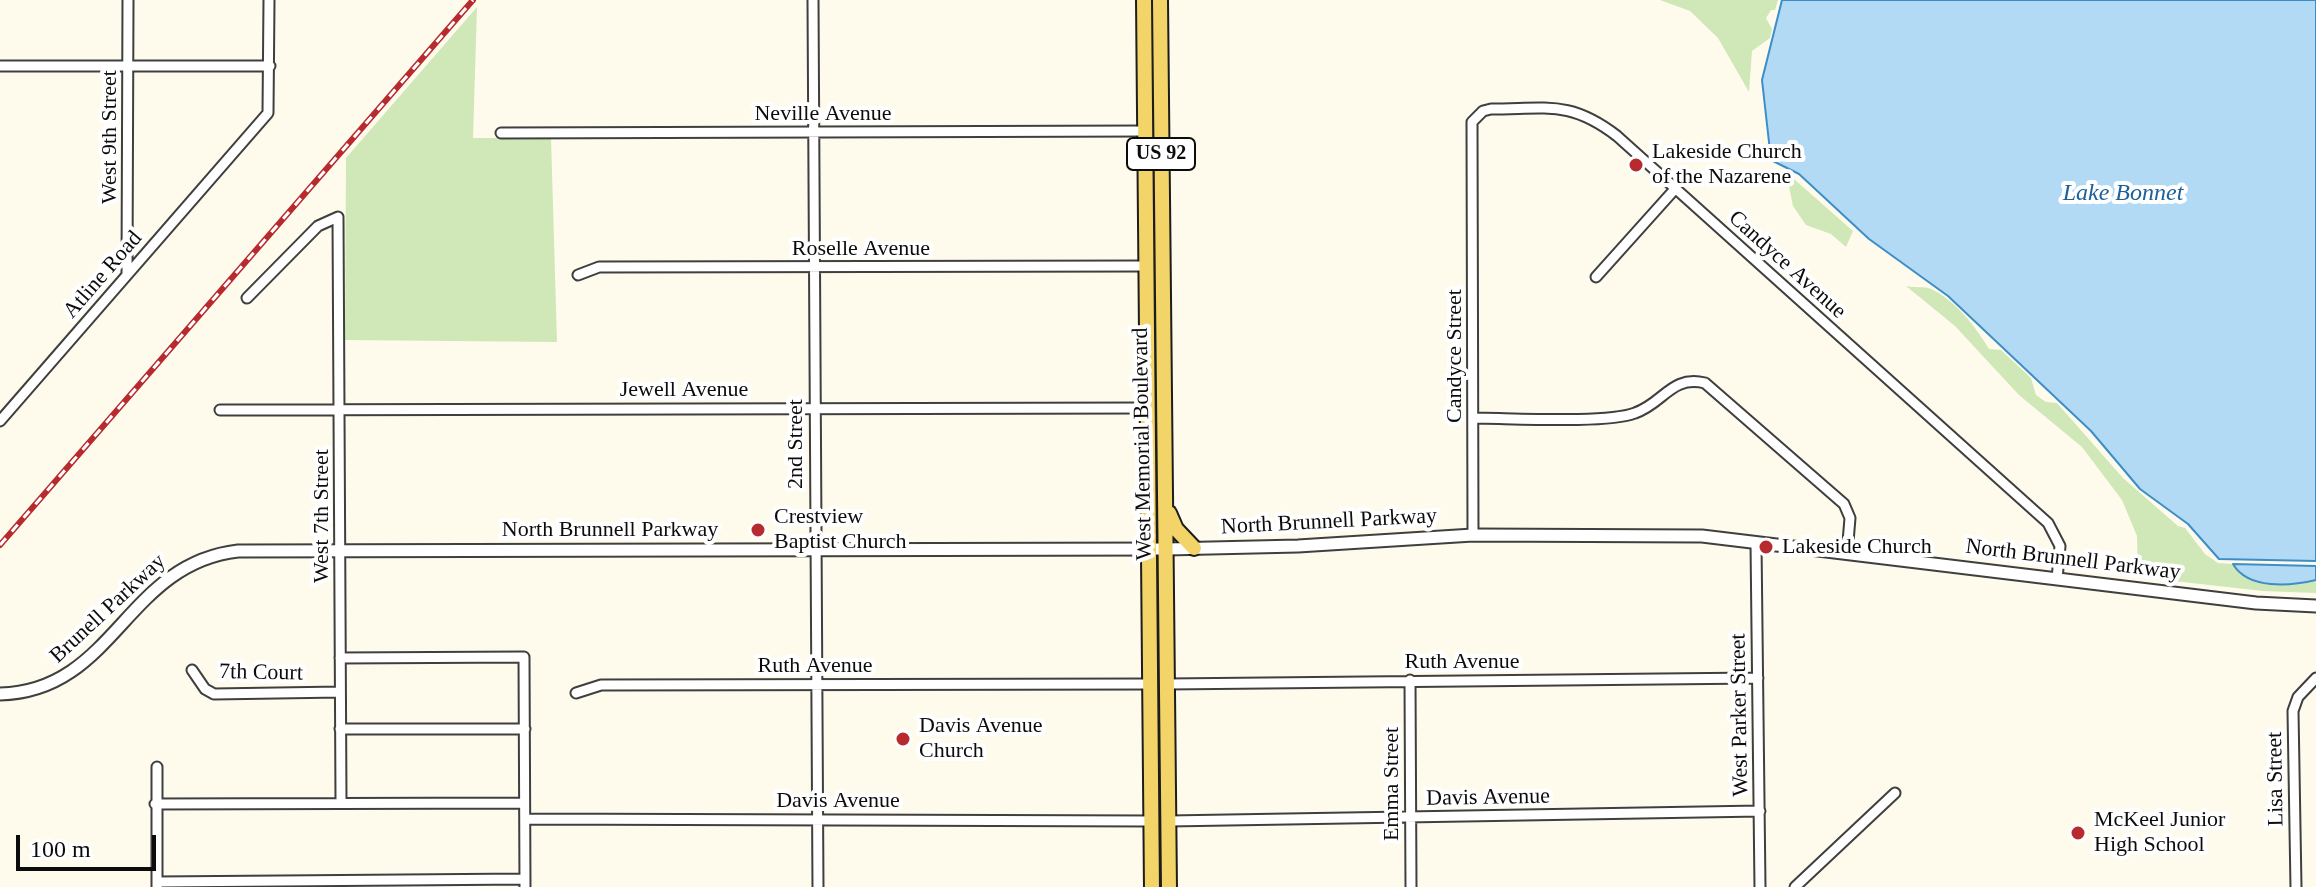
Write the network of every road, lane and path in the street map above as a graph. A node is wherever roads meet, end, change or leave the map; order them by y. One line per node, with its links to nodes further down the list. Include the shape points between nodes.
1 (128, 0): 6 (street, West 9th Street)
2 (269, 0): 8 (street, Atline Road)
3 (813, 0): 9 (street, 2nd Street)
4 (1144, 0): 10 (main road, West Memorial Boulevard / US 92)
5 (1160, 0): 17 (main road, West Memorial Boulevard / US 92)
6 (128, 65): 7 (street); 8 (street); 18 (street, West 9th Street)
7 (0, 66)
8 (270, 66): 18 (street, Atline Road, via 268,113)
9 (814, 131): 10 (street, Neville Avenue); 11 (street, Neville Avenue); 15 (street, 2nd Street)
10 (1145, 131): 14 (main road, West Memorial Boulevard / US 92)
11 (501, 133)
12 (1471, 177): 13 (street, Candyce Avenue, via 1471,129 1477,115 1491,109 1562,109 1589,115); 27 (street, Candyce Street)
13 (1675, 189): 20 (street); 38 (street, Candyce Avenue, via 2048,523 2060,546)
14 (1145, 229): 16 (main road, West Memorial Boulevard / US 92); 17 (main road)
15 (814, 266): 16 (street, Roselle Avenue); 19 (street, Roselle Avenue, via 599,267); 23 (street, 2nd Street)
16 (1145, 266): 22 (main road); 24 (main road, West Memorial Boulevard / US 92)
17 (1162, 268): 22 (main road, West Memorial Boulevard / US 92)
18 (127, 273): 28 (street, Atline Road)
19 (578, 275)
20 (1596, 277)
21 (247, 298): 26 (street, West 7th Street, via 318,226 338,217)
22 (1163, 308): 29 (main road, West Memorial Boulevard / US 92)
23 (814, 408): 24 (street, Jewell Avenue); 26 (street, Jewell Avenue); 35 (street, 2nd Street)
24 (1147, 408): 32 (main road, West Memorial Boulevard / US 92)
25 (220, 410): 26 (street, Jewell Avenue)
26 (340, 410): 36 (street, West 7th Street)
27 (1473, 418): 30 (street, Candyce Street); 37 (street, via 1623,416 1650,406 1680,382 1705,383 1844,504 1850,518)
28 (0, 421)
29 (1166, 507): 33 (main road, via 1176,529); 34 (main road, West Memorial Boulevard / US 92)
30 (1473, 535): 31 (street, North Brunnell Parkway, via 1702,536); 33 (street, North Brunnell Parkway)
31 (1756, 543): 37 (street, North Brunnell Parkway); 42 (street, West Parker Street)
32 (1149, 548): 34 (street, North Brunnell Parkway); 35 (street, North Brunnell Parkway); 46 (main road, West Memorial Boulevard / US 92)
33 (1194, 548): 34 (street, North Brunnell Parkway)
34 (1167, 549): 47 (main road, West Memorial Boulevard / US 92)
35 (814, 550): 36 (street, North Brunnell Parkway); 45 (street, 2nd Street)
36 (340, 551): 40 (street, West 7th Street); 50 (street, Brunell Parkway, via 238,551 200,559 158,585 71,674 32,691)
37 (1847, 554): 38 (street, North Brunnell Parkway)
38 (2057, 579): 39 (street, North Brunnell Parkway)
39 (2316, 606)
40 (340, 658): 48 (street, West 7th Street); 52 (street, via 524,657)
41 (192, 670): 48 (street, 7th Court, via 214,694)
42 (1758, 678): 44 (street, Ruth Avenue); 59 (street, West Parker Street)
43 (2316, 678): 74 (street, Lisa Street, via 2293,711)
44 (1410, 680): 47 (street, Ruth Avenue); 60 (street, Emma Street)
45 (815, 684): 46 (street, Ruth Avenue); 49 (street, Ruth Avenue, via 601,685); 62 (street, 2nd Street)
46 (1150, 684): 54 (main road, West Memorial Boulevard / US 92)
47 (1167, 684): 64 (main road, West Memorial Boulevard / US 92)
48 (340, 692): 51 (street, West 7th Street)
49 (576, 693)
50 (0, 694)
51 (340, 729): 52 (street); 56 (street, West 7th Street)
52 (525, 729): 57 (street)
53 (157, 767): 58 (street)
54 (1152, 793): 63 (main road, West Memorial Boulevard / US 92); 64 (main road)
55 (1895, 793): 73 (street)
56 (341, 801): 57 (street); 58 (street)
57 (524, 803): 61 (street)
58 (155, 804): 67 (street)
59 (1760, 811): 60 (street, Davis Avenue); 72 (street, West Parker Street)
60 (1410, 817): 64 (street, Davis Avenue); 71 (street, Emma Street)
61 (525, 819): 62 (street, Davis Avenue); 66 (street)
62 (818, 820): 63 (street, Davis Avenue); 68 (street, 2nd Street)
63 (1152, 821): 65 (main road); 69 (main road, West Memorial Boulevard / US 92)
64 (1169, 821): 65 (main road, West Memorial Boulevard / US 92)
65 (1169, 852): 70 (main road, West Memorial Boulevard / US 92)
66 (525, 883): 67 (street)
67 (157, 884)
68 (818, 887)
69 (1152, 887)
70 (1169, 887)
71 (1411, 887)
72 (1760, 887)
73 (1795, 887)
74 (2296, 887)

